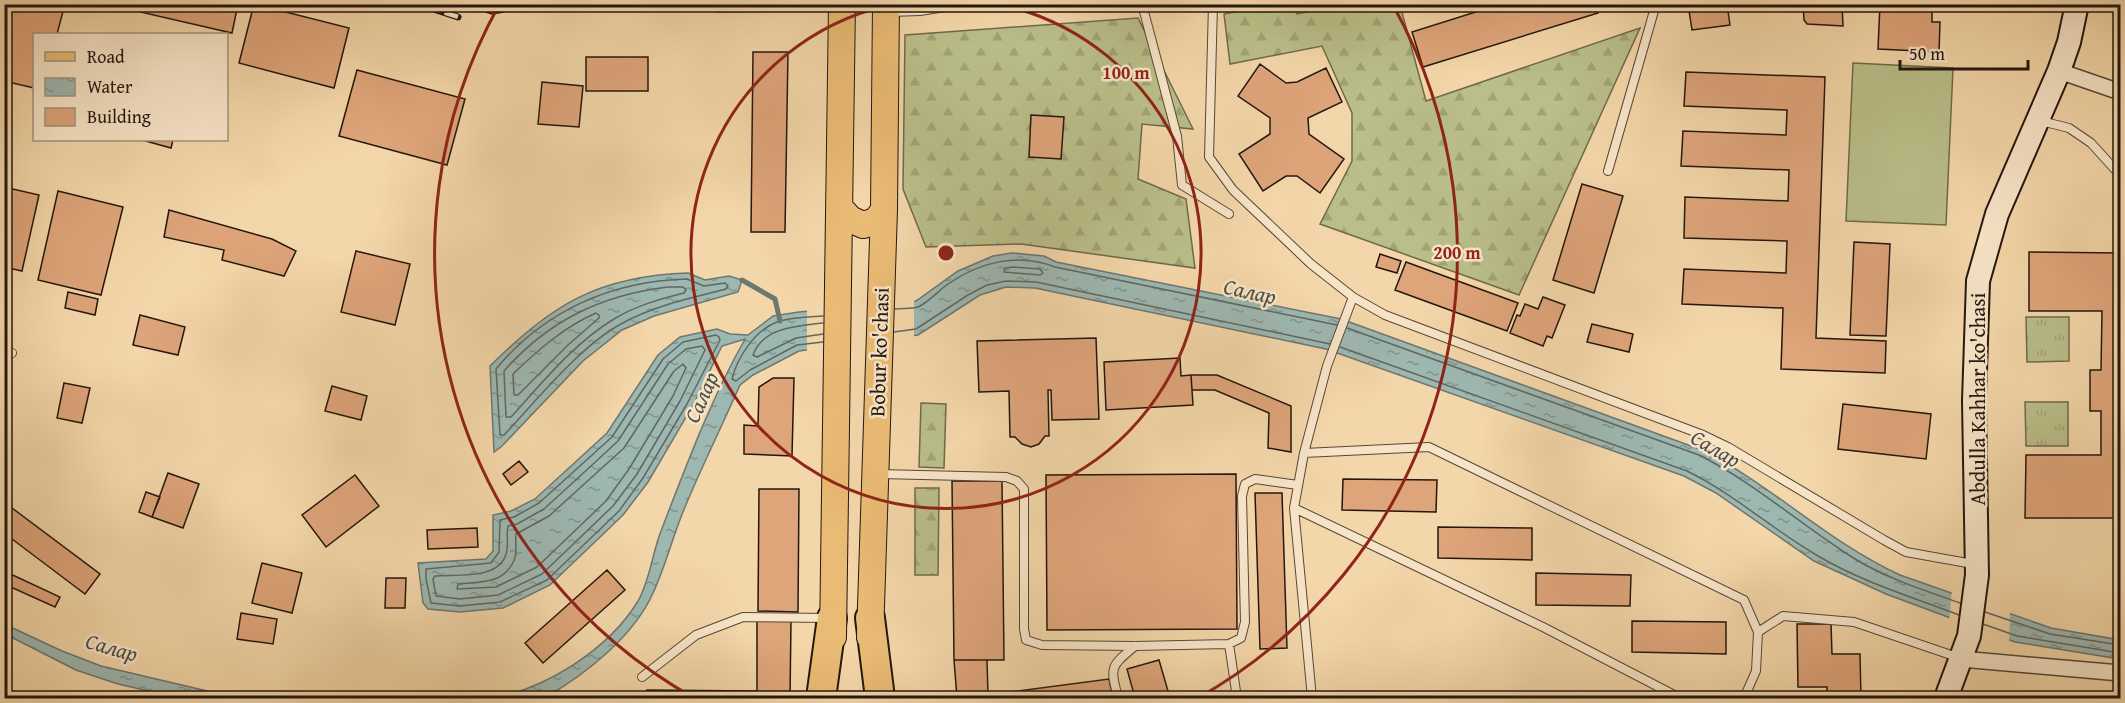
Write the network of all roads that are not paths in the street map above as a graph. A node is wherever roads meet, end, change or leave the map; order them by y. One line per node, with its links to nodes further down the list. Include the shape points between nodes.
1 (842, 4): 13 (main road, Bobur ko'chasi)
2 (963, 4): 7 (lane, via 920,10)
3 (1142, 4): 15 (lane, via 1177,136 1182,185)
4 (1213, 4): 16 (lane, via 1209,157 1233,190 1311,264)
5 (1656, 4): 11 (lane)
6 (2077, 4): 8 (street, Abdulla Kahhar ko'chasi)
7 (885, 8): 14 (main road, Bobur ko'chasi)
8 (2059, 71): 9 (street); 10 (street, Abdulla Kahhar ko'chasi)
9 (2121, 92)
10 (2039, 120): 12 (lane, via 2069,128 2091,143); 21 (street, Abdulla Kahhar ko'chasi, via 1992,228 1978,281 1974,401)
11 (1608, 171)
12 (2121, 175)
13 (840, 208): 14 (main road, via 863,225 876,221); 22 (main road, Bobur ko'chasi)
14 (884, 210): 18 (main road, Bobur ko'chasi)
15 (1229, 214)
16 (1353, 297): 17 (lane, via 1328,366); 21 (lane, via 1385,315 1728,447 1906,552)
17 (1304, 453): 19 (lane); 24 (lane, via 1429,447 1744,600)
18 (875, 474): 23 (main road, Bobur ko'chasi); 26 (lane, via 1006,477 1017,481 1024,489 1026,640 1042,645)
19 (1298, 484): 20 (lane); 25 (lane, via 1255,479 1245,484 1245,622 1240,638)
20 (1294, 508): 36 (lane); 37 (lane, via 1543,627)
21 (1977, 576): 27 (street, Abdulla Kahhar ko'chasi, via 1969,636)
22 (832, 618): 29 (lane, via 743,617 696,635); 30 (highway); 31 (main road, Bobur ko'chasi)
23 (870, 618): 32 (main road, Bobur ko'chasi); 33 (highway)
24 (1758, 633): 27 (lane, via 1784,616 1854,622); 38 (lane, via 1756,671)
25 (1229, 644): 26 (lane); 35 (lane)
26 (1136, 646): 34 (lane, via 1116,663 1113,672)
27 (1961, 659): 28 (street); 39 (street, Abdulla Kahhar ko'chasi)
28 (2121, 673)
29 (642, 677)
30 (821, 699)
31 (835, 699)
32 (870, 699)
33 (880, 699)
34 (1118, 699)
35 (1237, 699)
36 (1312, 699)
37 (1680, 699)
38 (1744, 699)
39 (1946, 699)

